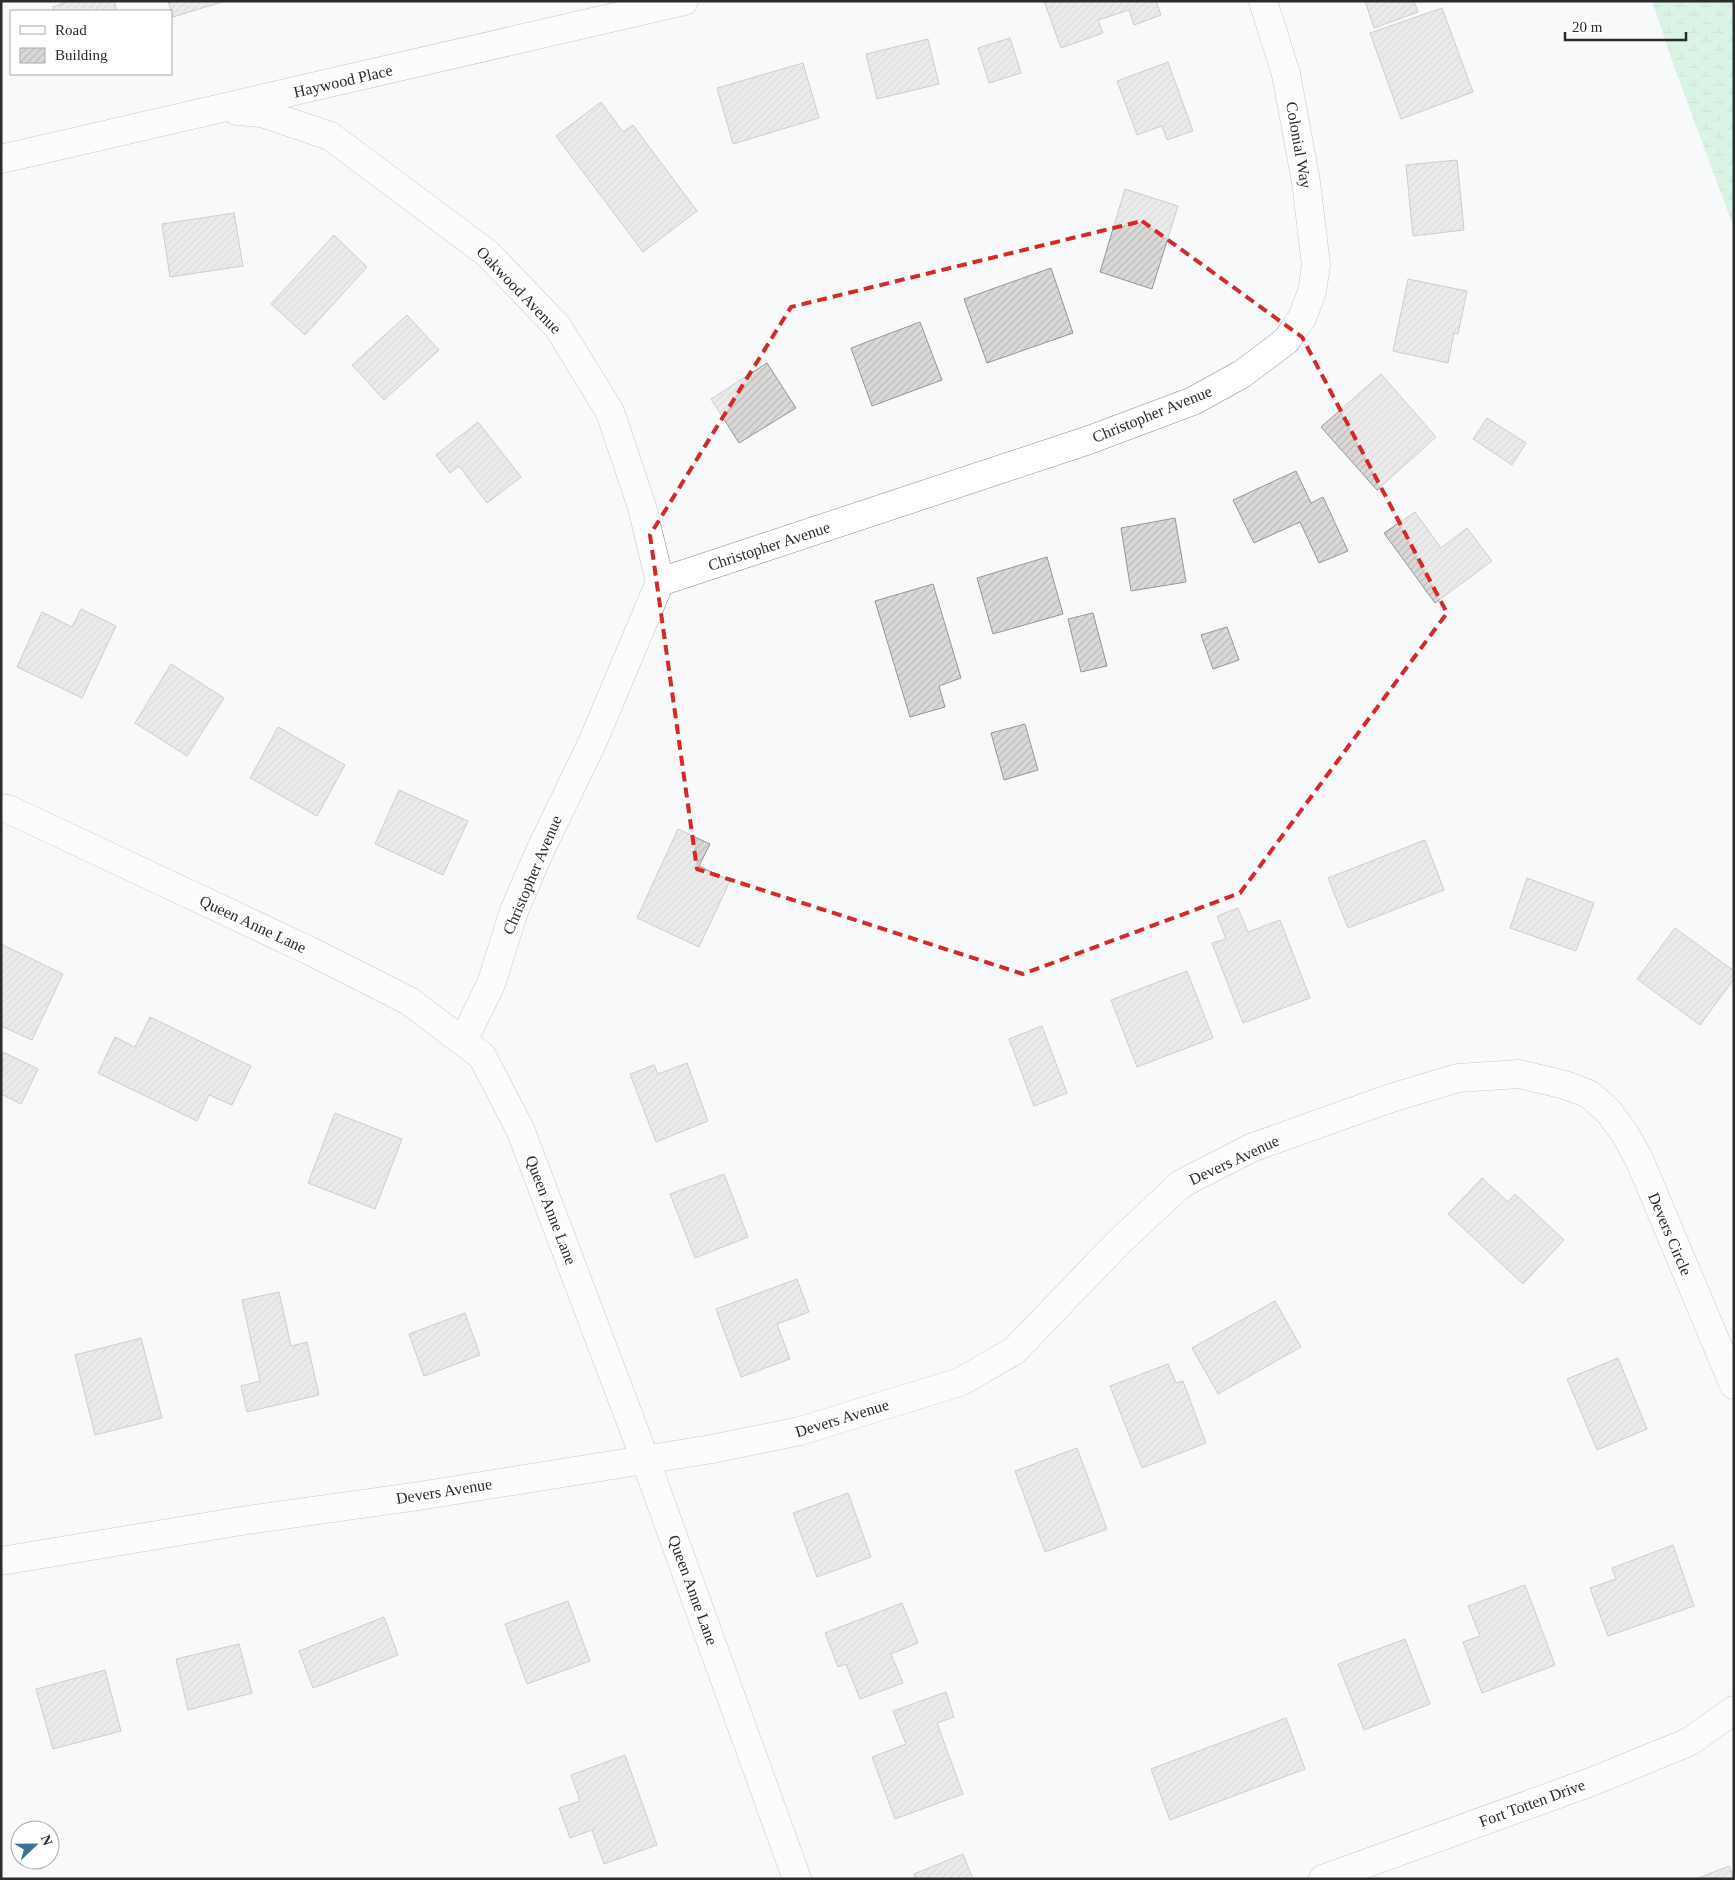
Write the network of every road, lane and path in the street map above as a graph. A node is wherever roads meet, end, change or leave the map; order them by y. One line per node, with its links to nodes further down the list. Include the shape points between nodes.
1 (684, 1): 3 (street, Haywood Place)
2 (1263, 1): 5 (street, Colonial Way, via 1286,74 1306,182 1316,265)
3 (218, 110): 4 (street, Haywood Place); 6 (street, Oakwood Avenue, via 262,113 330,136 488,254 558,328 610,412 642,507)
4 (1, 159)
5 (1312, 292): 6 (street, Christopher Avenue, via 1302,318 1286,342 1242,374 1194,401 1090,440)
6 (660, 582): 8 (street, Christopher Avenue, via 593,741 514,911 491,984)
7 (1, 808): 8 (street, Queen Anne Lane, via 308,950 409,1001)
8 (463, 1041): 11 (street, Queen Anne Lane, via 482,1056 520,1129)
9 (1589, 1094): 10 (street, Devers Circle, via 1626,1134 1639,1159); 11 (street, Devers Avenue, via 1519,1074 1458,1078 1251,1148 1181,1184 1118,1243 1014,1351 960,1382 800,1431)
10 (1734, 1385)
11 (645, 1459): 12 (street, Devers Avenue); 14 (street, Queen Anne Lane)
12 (1, 1561)
13 (1734, 1710): 15 (street, Fort Totten Drive, via 1689,1742 1591,1782)
14 (797, 1879)
15 (1322, 1879)

